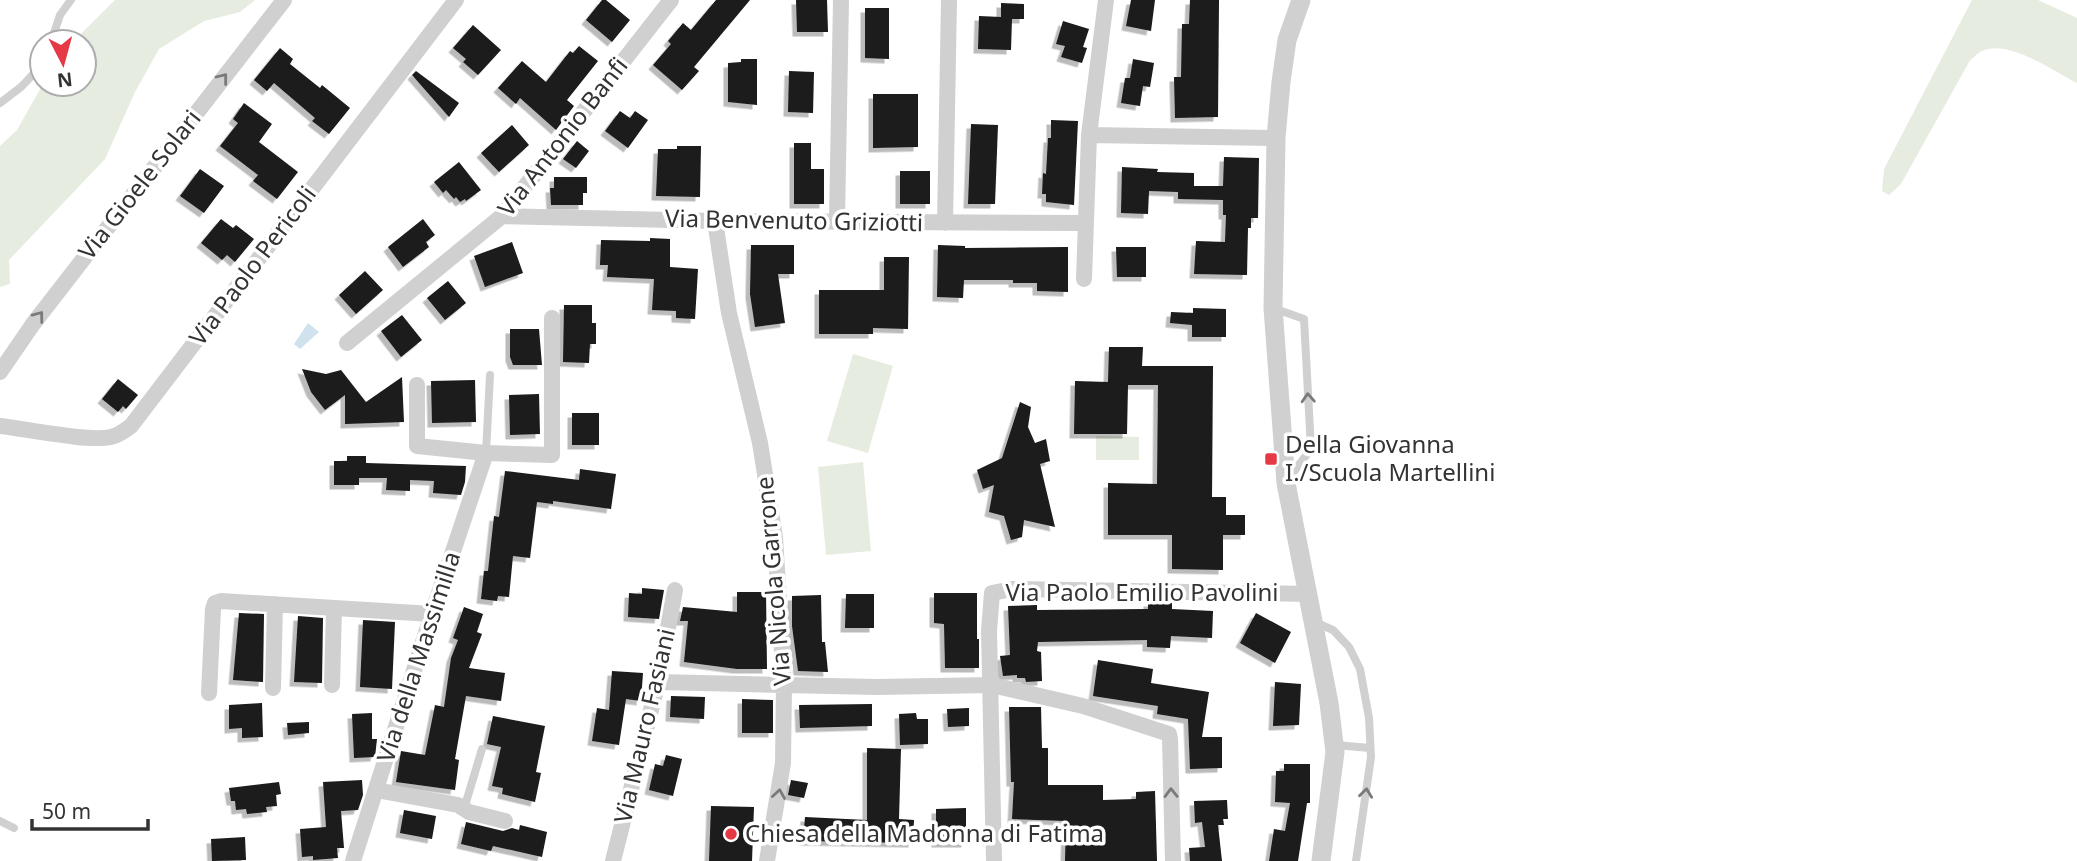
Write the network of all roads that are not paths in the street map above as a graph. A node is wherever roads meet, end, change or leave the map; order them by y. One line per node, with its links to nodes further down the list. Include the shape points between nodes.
1 (71, 0): 9 (lane)
2 (284, 0): 23 (street, Via Gioele Solari, one-way to 2)
3 (456, 0): 26 (street, Via Paolo Pericoli, via 131,426 108,438 92,438)
4 (671, 0): 14 (street, Via Antonio Banfi)
5 (841, 0): 15 (street)
6 (949, 0): 17 (street)
7 (1106, 0): 12 (street)
8 (1301, 0): 13 (street, via 1287,40)
9 (56, 28)
10 (28, 80): 11 (lane)
11 (0, 103)
12 (1089, 135): 13 (street); 18 (street)
13 (1276, 138): 20 (street)
14 (502, 216): 16 (street, Via Benvenuto Griziotti); 22 (street, Via Antonio Banfi)
15 (837, 220): 16 (street, Via Benvenuto Griziotti); 17 (street, Via Benvenuto Griziotti)
16 (715, 221): 36 (street, Via Nicola Garrone, via 775,537)
17 (944, 223): 18 (street, Via Benvenuto Griziotti)
18 (1085, 223): 19 (street)
19 (1084, 279)
20 (1273, 308): 28 (street); 28 (lane, one-way to 20, via 1311,449 1304,319)
21 (552, 318): 27 (street, via 552,455)
22 (347, 344)
23 (0, 372)
24 (490, 375): 27 (lane)
25 (417, 385): 27 (street, via 417,446)
26 (0, 426)
27 (486, 453): 33 (street, Via della Massimilla)
28 (1286, 483): 30 (street)
29 (675, 590): 35 (street, Via Mauro Fasiani)
30 (1308, 594): 34 (street); 38 (street, Via Paolo Emilio Pavolini, via 995,591 989,612)
31 (275, 604): 32 (street); 39 (street); 40 (street, via 215,603)
32 (334, 608): 33 (street); 37 (street)
33 (432, 614): 44 (street, Via della Massimilla)
34 (1314, 622): 41 (street); 42 (lane, via 1333,630 1360,669)
35 (658, 682): 36 (street); 50 (street, Via Mauro Fasiani)
36 (784, 684): 38 (street); 51 (street, Via Nicola Garrone, one-way to 36, via 783,763)
37 (332, 685)
38 (992, 685): 52 (street, Via Paolo Emilio Pavolini); 53 (street, one-way to 38, via 1169,734 1083,706)
39 (273, 688)
40 (209, 693)
41 (1335, 745): 42 (lane); 54 (street)
42 (1370, 748): 55 (lane, one-way to 42)
43 (482, 749): 45 (lane)
44 (376, 790): 45 (street); 49 (street, Via della Massimilla)
45 (464, 809): 47 (street)
46 (0, 821): 48 (lane)
47 (505, 821)
48 (14, 828)
49 (353, 861)
50 (613, 861)
51 (767, 861)
52 (994, 861)
53 (1173, 861)
54 (1321, 861)
55 (1356, 861)

